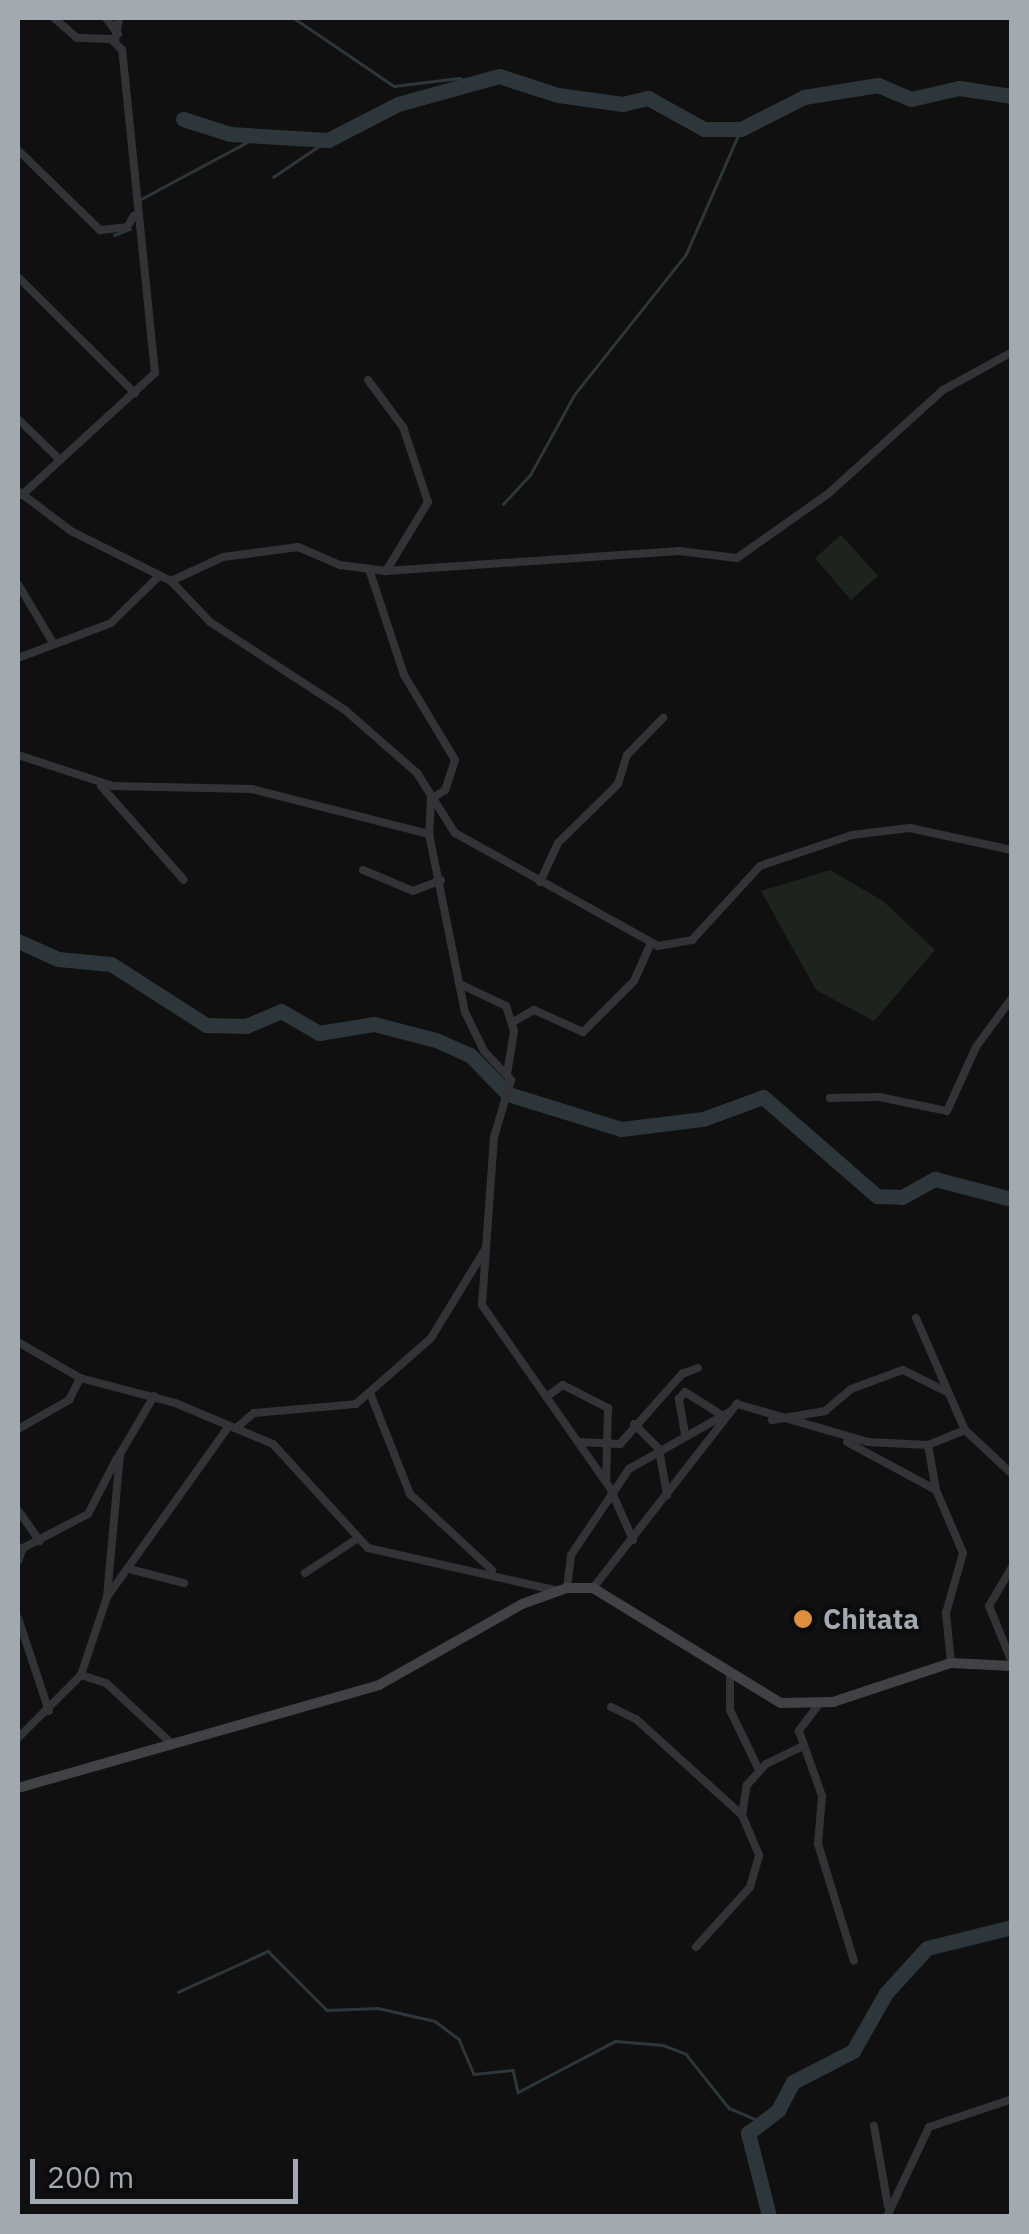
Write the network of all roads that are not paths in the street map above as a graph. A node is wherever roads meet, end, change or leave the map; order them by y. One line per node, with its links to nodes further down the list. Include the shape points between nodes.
1 (54, 18): 4 (street, via 77,38)
2 (106, 18): 4 (street)
3 (119, 18): 4 (street)
4 (116, 37): 6 (street, via 129,90)
5 (18, 150): 6 (street, via 100,230 127,227)
6 (135, 215): 10 (street, via 155,372)
7 (18, 277): 10 (street)
8 (1012, 352): 15 (street, via 943,390 829,493 737,558 679,552)
9 (368, 380): 15 (street, via 403,427 428,502)
10 (136, 393): 12 (street)
11 (18, 419): 12 (street)
12 (60, 460): 13 (street)
13 (20, 493): 16 (street, via 71,531)
14 (370, 569): 15 (street); 17 (street, via 298,548 223,557); 24 (street, via 404,674 455,760 445,790)
15 (386, 571)
16 (159, 576): 17 (street); 19 (street, via 111,623)
17 (171, 582): 24 (street, via 210,622 366,726 417,773)
18 (18, 584): 19 (street)
19 (53, 644): 20 (street)
20 (18, 658)
21 (663, 718): 30 (street, via 626,755 618,784 558,843)
22 (18, 755): 23 (street)
23 (96, 782): 25 (street, via 252,788); 28 (street)
24 (431, 800): 25 (street); 30 (street, via 455,833)
25 (429, 834): 29 (street)
26 (1012, 850): 31 (street, via 910,828 852,835 760,866 692,940 676,947)
27 (363, 870): 29 (street, via 413,891)
28 (184, 880)
29 (440, 880): 32 (street)
30 (540, 882): 31 (street)
31 (651, 943): 34 (street, via 634,981 583,1032 534,1010)
32 (462, 984): 34 (street, via 506,1006); 35 (street, via 476,1038)
33 (1012, 998): 36 (street, via 976,1047 947,1111 878,1097)
34 (514, 1022): 35 (street)
35 (507, 1074): 37 (street, via 494,1137)
36 (830, 1098)
37 (488, 1244): 44 (street, via 431,1338); 45 (street, via 482,1305)
38 (916, 1318): 43 (street)
39 (18, 1342): 41 (street)
40 (698, 1368): 42 (street)
41 (80, 1378): 47 (street); 53 (street, via 69,1400)
42 (669, 1388): 46 (street); 51 (street)
43 (947, 1392): 50 (street, via 903,1370 851,1389 825,1410); 54 (street)
44 (370, 1393): 52 (street, via 348,1408 254,1413); 75 (street, via 410,1494)
45 (549, 1395): 57 (street); 59 (street, via 562,1385 601,1398)
46 (681, 1395): 49 (street, via 691,1391); 55 (street)
47 (154, 1396): 52 (street); 62 (street)
48 (730, 1411): 49 (street); 50 (street, via 739,1404); 58 (street)
49 (720, 1414): 55 (street)
50 (772, 1420): 56 (street)
51 (634, 1424): 59 (street, via 620,1444); 61 (street)
52 (232, 1427): 69 (street, via 290,1458); 74 (street)
53 (18, 1428)
54 (965, 1430): 60 (street); 63 (street)
55 (686, 1433): 58 (street); 61 (street)
56 (838, 1438): 60 (street); 65 (street)
57 (579, 1442): 59 (street); 64 (street)
58 (707, 1443): 66 (street)
59 (608, 1445): 64 (street)
60 (928, 1445): 65 (street)
61 (659, 1449): 66 (street); 67 (street, via 629,1469)
62 (120, 1454): 71 (street, via 88,1514); 81 (street)
63 (1012, 1474)
64 (606, 1482): 67 (street)
65 (936, 1490): 83 (street, via 963,1553 946,1613)
66 (668, 1495): 70 (street)
67 (613, 1496): 70 (street); 78 (street, via 570,1555)
68 (18, 1510): 71 (street)
69 (355, 1540): 75 (street, via 389,1556); 76 (street)
70 (633, 1540): 79 (street)
71 (40, 1541): 72 (street)
72 (18, 1560)
73 (1012, 1567): 84 (street, via 989,1606)
74 (133, 1570): 77 (street); 81 (street)
75 (492, 1570): 80 (street)
76 (306, 1574)
77 (184, 1583)
78 (567, 1588): 79 (street); 80 (street)
79 (593, 1588): 86 (street)
80 (554, 1590): 91 (street, via 379,1686)
81 (107, 1597): 85 (street)
82 (18, 1618): 89 (street)
83 (951, 1663): 84 (street); 87 (street)
84 (1012, 1664)
85 (81, 1675): 89 (street); 91 (street, via 106,1684)
86 (730, 1675): 87 (street, via 772,1700); 93 (street, via 730,1710)
87 (819, 1704): 92 (street, via 801,1724)
88 (611, 1707): 95 (street, via 636,1719)
89 (48, 1711): 90 (street)
90 (18, 1738)
91 (172, 1744): 94 (street)
92 (802, 1746): 93 (street); 97 (street, via 822,1796 818,1844)
93 (759, 1770): 95 (street, via 747,1785)
94 (18, 1788)
95 (742, 1815): 96 (street, via 759,1855 750,1887)
96 (696, 1947)
97 (854, 1961)
98 (1012, 2098): 100 (street, via 930,2127)
99 (874, 2126): 100 (street)
100 (888, 2214)

